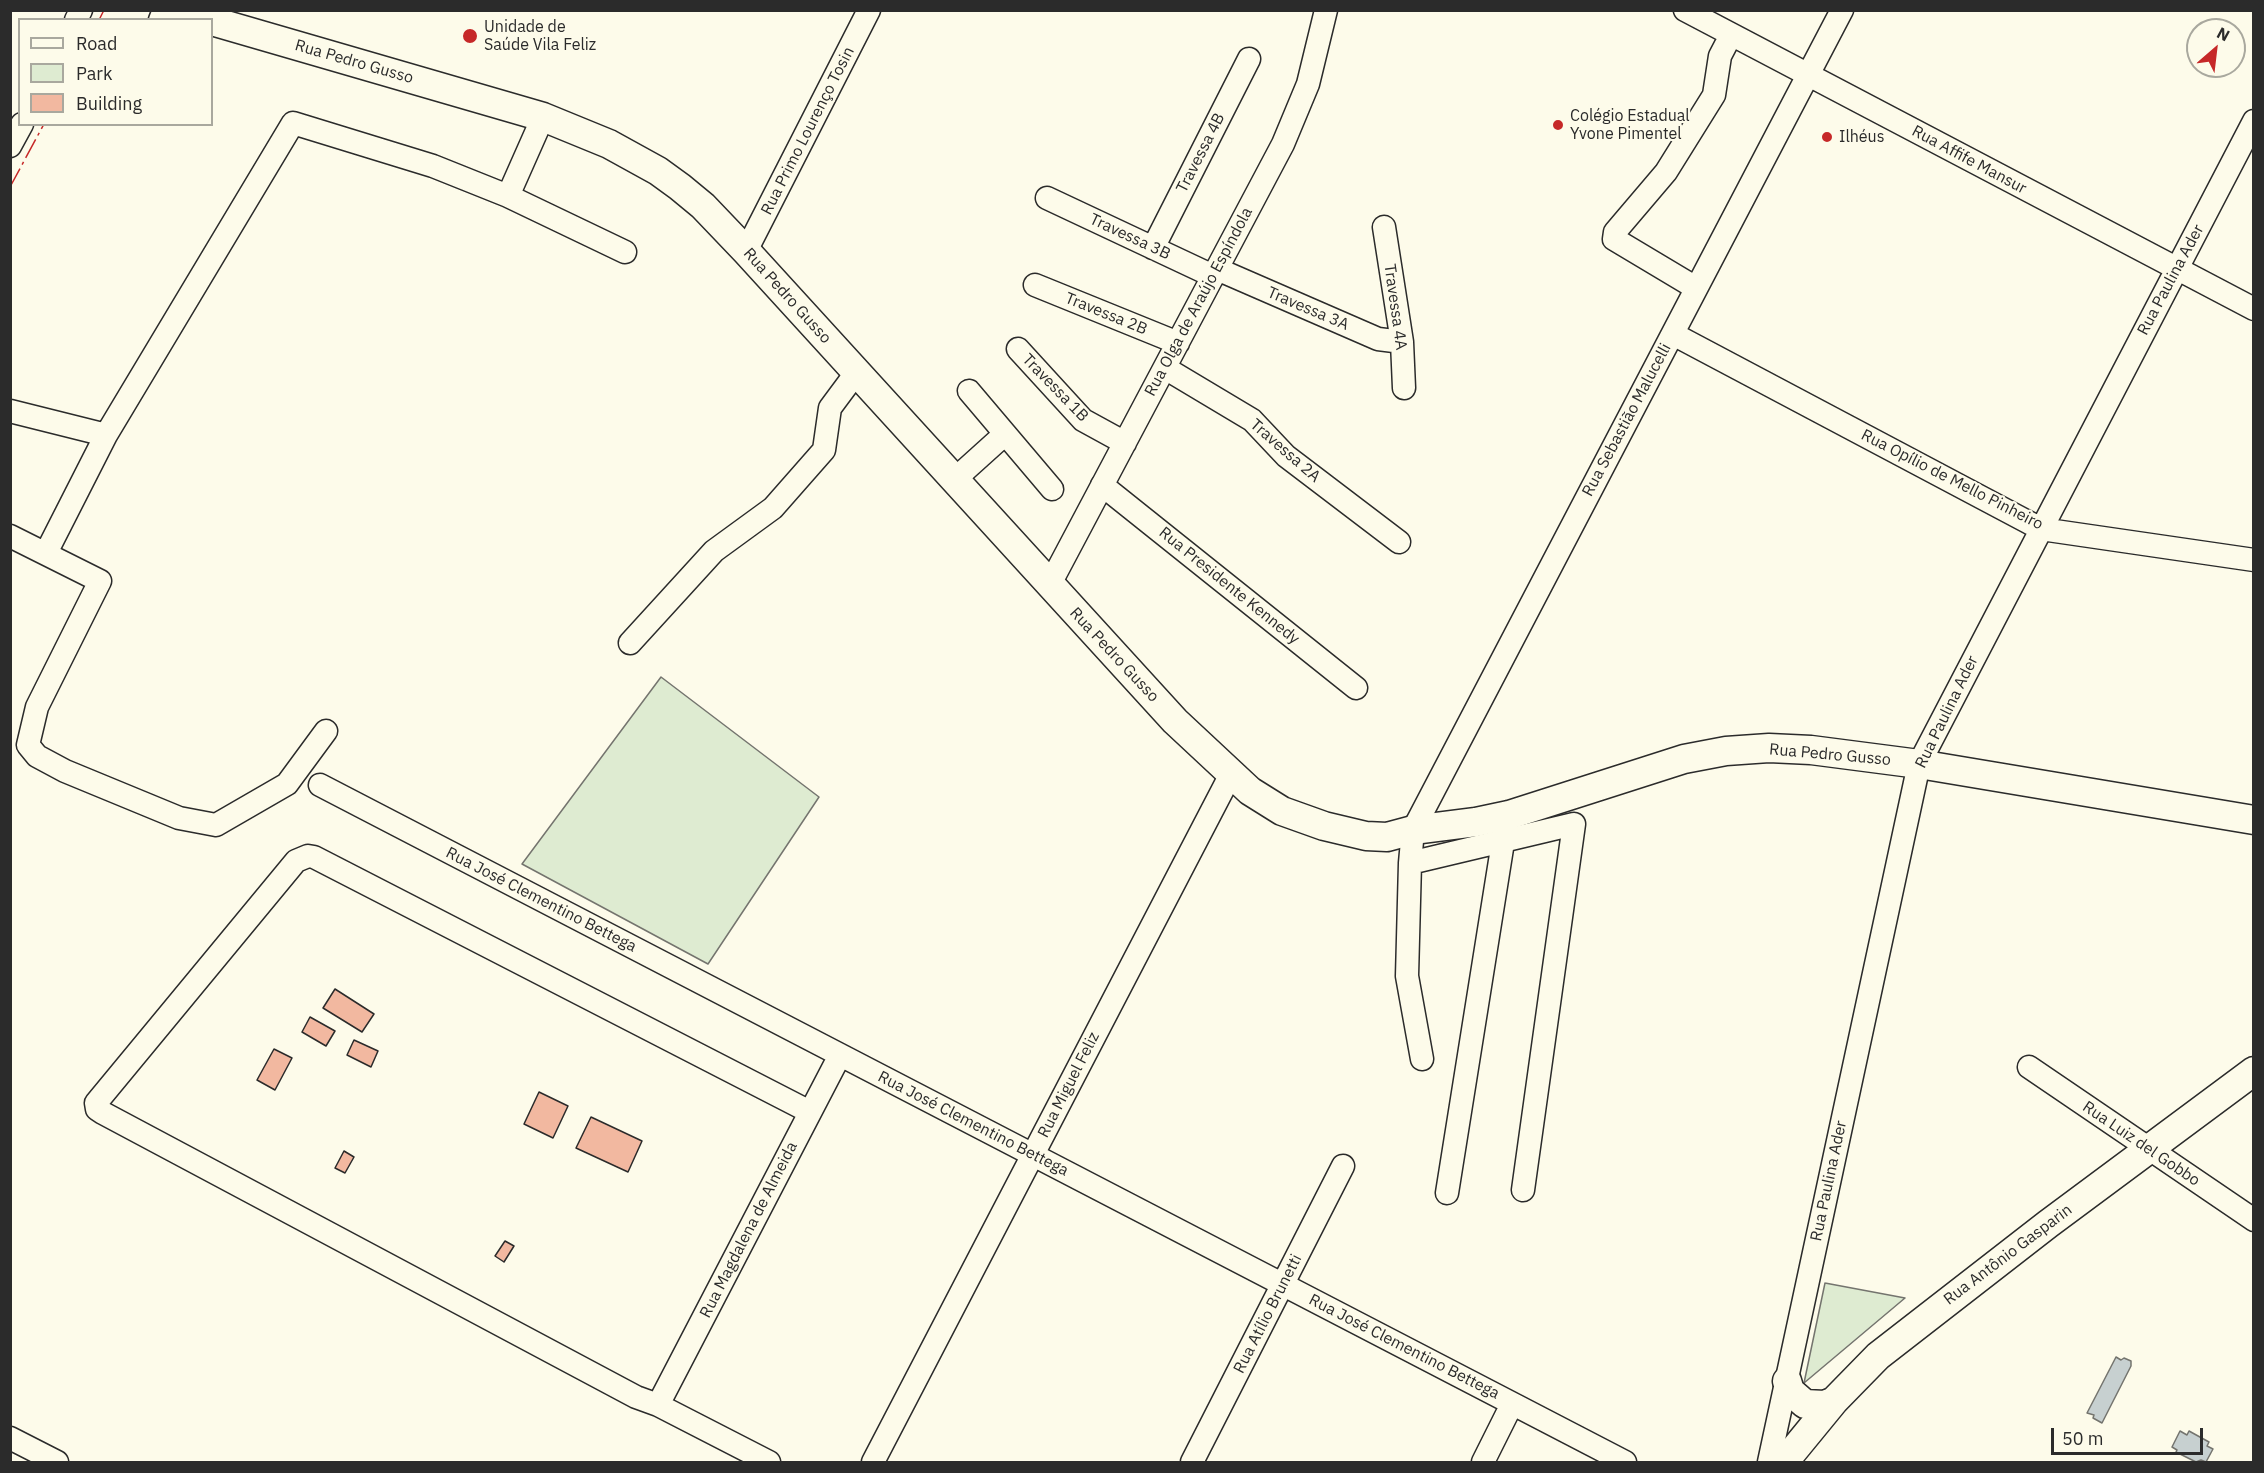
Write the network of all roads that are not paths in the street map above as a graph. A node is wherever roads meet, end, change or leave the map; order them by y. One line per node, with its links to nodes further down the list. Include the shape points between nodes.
1 (177, 10): 6 (main road, Rua Pedro Gusso)
2 (870, 10): 19 (street, Rua Primo Lourenço Tosin)
3 (1326, 10): 22 (street, Rua Olga de Araújo Espíndola, via 1298,113)
4 (1685, 10): 8 (street, Rua Affife Mansur)
5 (1842, 10): 10 (street, Rua Sebastião Malucelli)
6 (203, 18)
7 (213, 21): 11 (main road, Rua Pedro Gusso)
8 (1731, 34): 10 (street, Rua Affife Mansur); 24 (street, via 1720,56 1714,95 1666,172 1615,232 1614,239)
9 (1249, 59): 18 (street, Travessa 4B)
10 (1808, 75): 21 (street, Rua Affife Mansur); 24 (street, Rua Sebastião Malucelli)
11 (543, 117): 15 (street); 19 (main road, Rua Pedro Gusso, via 609,144 658,171 703,206)
12 (2253, 121): 21 (street, Rua Paulina Ader)
13 (21, 126): 14 (street)
14 (10, 146)
15 (508, 196): 20 (street); 36 (street, via 433,166 293,123)
16 (1047, 198): 18 (street, Travessa 3B)
17 (1384, 227): 27 (street, Travessa 4A)
18 (1153, 248): 22 (street, Travessa 3B)
19 (746, 250): 31 (main road, Rua Pedro Gusso)
20 (625, 252)
21 (2177, 268): 25 (street, Rua Affife Mansur); 41 (street, Rua Paulina Ader)
22 (1215, 272): 27 (street, Travessa 3A, via 1377,339); 28 (street, Rua Olga de Araújo Espíndola)
23 (1035, 285): 28 (street, Travessa 2B)
24 (1696, 288): 26 (street, Rua Sebastião Malucelli)
25 (2253, 309)
26 (1673, 334): 41 (street, Rua Opílio de Mello Pinheiro); 55 (street, Rua Sebastião Malucelli)
27 (1402, 342): 32 (street, Travessa 4A)
28 (1178, 343): 30 (street, Rua Olga de Araújo Espíndola)
29 (1018, 349): 37 (street, Travessa 1B, via 1083,420)
30 (1165, 368): 37 (street, Rua Olga de Araújo Espíndola); 43 (street, Travessa 2A, via 1252,420 1286,456)
31 (856, 373): 38 (main road, Rua Pedro Gusso); 47 (street, via 830,408 824,450 773,508 714,551)
32 (1404, 388)
33 (969, 391): 35 (street)
34 (10, 411): 36 (street)
35 (1005, 434): 38 (street); 40 (street)
36 (106, 435): 44 (street)
37 (1125, 443): 39 (street, Rua Olga de Araújo Espíndola)
38 (954, 480): 46 (main road, Rua Pedro Gusso)
39 (1102, 485): 46 (street, Rua Olga de Araújo Espíndola); 48 (street, Rua Presidente Kennedy)
40 (1052, 489)
41 (2041, 529): 45 (street, Rua Opílio de Mello Pinheiro); 50 (street, Rua Paulina Ader)
42 (10, 536): 44 (street)
43 (1400, 542)
44 (46, 553): 49 (street, via 100,581 37,708 28,745 37,756 179,818 216,825 287,784)
45 (2253, 560)
46 (1050, 584): 51 (main road, Rua Pedro Gusso, via 1175,721)
47 (630, 643)
48 (1356, 688)
49 (326, 731)
50 (1919, 764): 53 (main road, Rua Pedro Gusso, via 1810,750 1726,751 1674,762); 54 (main road, Rua Pedro Gusso); 70 (street, Rua Paulina Ader)
51 (1232, 772): 55 (main road, Rua Pedro Gusso, via 1306,800 1389,820); 64 (street, Rua Miguel Feliz)
52 (320, 785): 58 (street, Rua José Clementino Bettega)
53 (1571, 810): 55 (main road, Rua Pedro Gusso); 56 (street); 66 (street)
54 (2253, 820)
55 (1413, 830): 57 (street)
56 (1503, 842): 57 (street); 67 (street)
57 (1410, 863): 59 (street, via 1407,976)
58 (840, 1054): 62 (street, Rua Magdalena de Almeida); 64 (street, Rua José Clementino Bettega)
59 (1422, 1059)
60 (2029, 1067): 63 (street, Rua Luiz del Gobbo)
61 (2253, 1071): 63 (main road, Rua Antônio Gasparin)
62 (810, 1112): 73 (street, Rua Magdalena de Almeida); 73 (street, via 308,856 296,861 96,1103 104,1113 636,1398)
63 (2149, 1149): 68 (street, Rua Luiz del Gobbo); 71 (main road, Rua Antônio Gasparin, via 1903,1336)
64 (1033, 1155): 69 (street, Rua José Clementino Bettega); 77 (street, Rua Miguel Feliz)
65 (1343, 1166): 69 (street, Rua Atílio Brunetti)
66 (1523, 1190)
67 (1447, 1193)
68 (2253, 1220)
69 (1283, 1284): 72 (street, Rua José Clementino Bettega); 78 (street, Rua Atílio Brunetti)
70 (1787, 1381): 71 (main road, via 1790,1391 1805,1404 1815,1406); 81 (street, Rua Paulina Ader)
71 (1833, 1401): 82 (main road, Rua Antônio Gasparin)
72 (1512, 1404): 79 (street); 80 (street, Rua José Clementino Bettega)
73 (657, 1405): 76 (street)
74 (10, 1438): 75 (street)
75 (57, 1462)
76 (769, 1462)
77 (873, 1462)
78 (1192, 1462)
79 (1482, 1462)
80 (1626, 1462)
81 (1769, 1462)
82 (1784, 1462)

